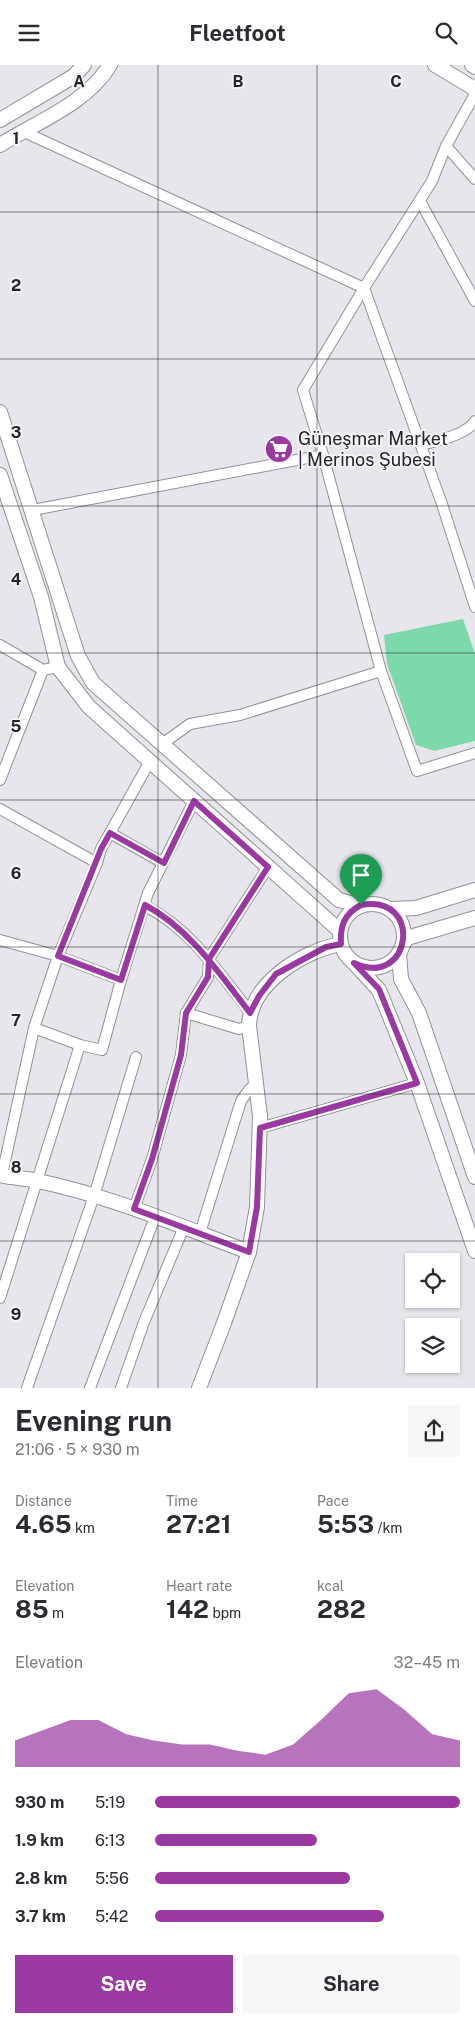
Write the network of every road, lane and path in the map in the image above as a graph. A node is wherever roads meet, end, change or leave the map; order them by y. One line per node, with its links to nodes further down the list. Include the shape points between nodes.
1 (84, 65): 6 (street, via 74,77)
2 (110, 65): 7 (street, via 101,80 84,96)
3 (436, 65): 4 (street)
4 (475, 89)
5 (475, 94): 9 (street)
6 (0, 120)
7 (22, 131): 8 (street); 12 (street)
8 (0, 145)
9 (446, 146): 10 (street); 11 (street)
10 (475, 179)
11 (420, 201): 12 (street); 13 (street)
12 (364, 288): 16 (street); 17 (street, via 303,390)
13 (475, 301)
14 (0, 412): 19 (street)
15 (475, 421): 16 (street, via 451,437)
16 (421, 445): 20 (street)
17 (323, 455): 19 (street); 24 (street)
18 (0, 475): 22 (street, via 41,597)
19 (32, 511): 25 (street, via 78,656 93,683)
20 (475, 607)
21 (0, 645): 23 (street)
22 (58, 667): 23 (street); 27 (street, via 89,707)
23 (43, 671): 28 (street)
24 (381, 671): 25 (street, via 240,715 190,724); 26 (street, via 417,771)
25 (162, 744): 37 (street, via 339,900)
26 (475, 753)
27 (150, 761): 29 (street); 31 (street)
28 (0, 780)
29 (194, 801): 33 (street); 34 (street)
30 (0, 809): 32 (street)
31 (110, 833): 32 (street); 33 (street)
32 (97, 863): 43 (street)
33 (164, 863): 36 (street)
34 (268, 867): 40 (street); 44 (street)
35 (475, 890): 38 (street, via 416,908)
36 (145, 905): 44 (street, via 163,915); 46 (street)
37 (361, 905): 38 (street, via 376,904); 40 (street, via 347,915)
38 (390, 909): 42 (street, via 402,924)
39 (475, 918): 42 (street, via 407,938)
40 (340, 938): 45 (street, via 348,958); 48 (street, via 276,974 259,996)
41 (0, 940): 43 (street)
42 (401, 949): 45 (street, via 384,966 364,967); 56 (street, via 401,979 419,1013)
43 (58, 956): 46 (street); 49 (street)
44 (209, 959): 47 (street, via 208,977); 48 (street)
45 (354, 963): 53 (street, via 379,989)
46 (121, 980): 50 (street, via 102,1051)
47 (186, 1013): 48 (street, via 239,1029); 59 (street, via 181,1055 152,1159)
48 (249, 1019): 52 (street)
49 (34, 1028): 50 (street); 55 (street)
50 (80, 1045): 57 (street)
51 (136, 1057): 58 (street)
52 (256, 1083): 54 (street); 62 (street, via 241,1101)
53 (417, 1083): 54 (street); 63 (street)
54 (260, 1128): 64 (street, via 257,1207)
55 (1, 1175): 57 (street)
56 (475, 1177)
57 (38, 1181): 58 (street); 65 (street)
58 (94, 1196): 59 (street); 67 (street)
59 (134, 1209): 60 (street)
60 (155, 1217): 61 (street); 68 (street)
61 (184, 1227): 62 (street); 69 (street, via 144,1322)
62 (200, 1233): 64 (street)
63 (475, 1251)
64 (249, 1252): 66 (street)
65 (0, 1298)
66 (201, 1387)
67 (27, 1388)
68 (90, 1388)
69 (121, 1388)

